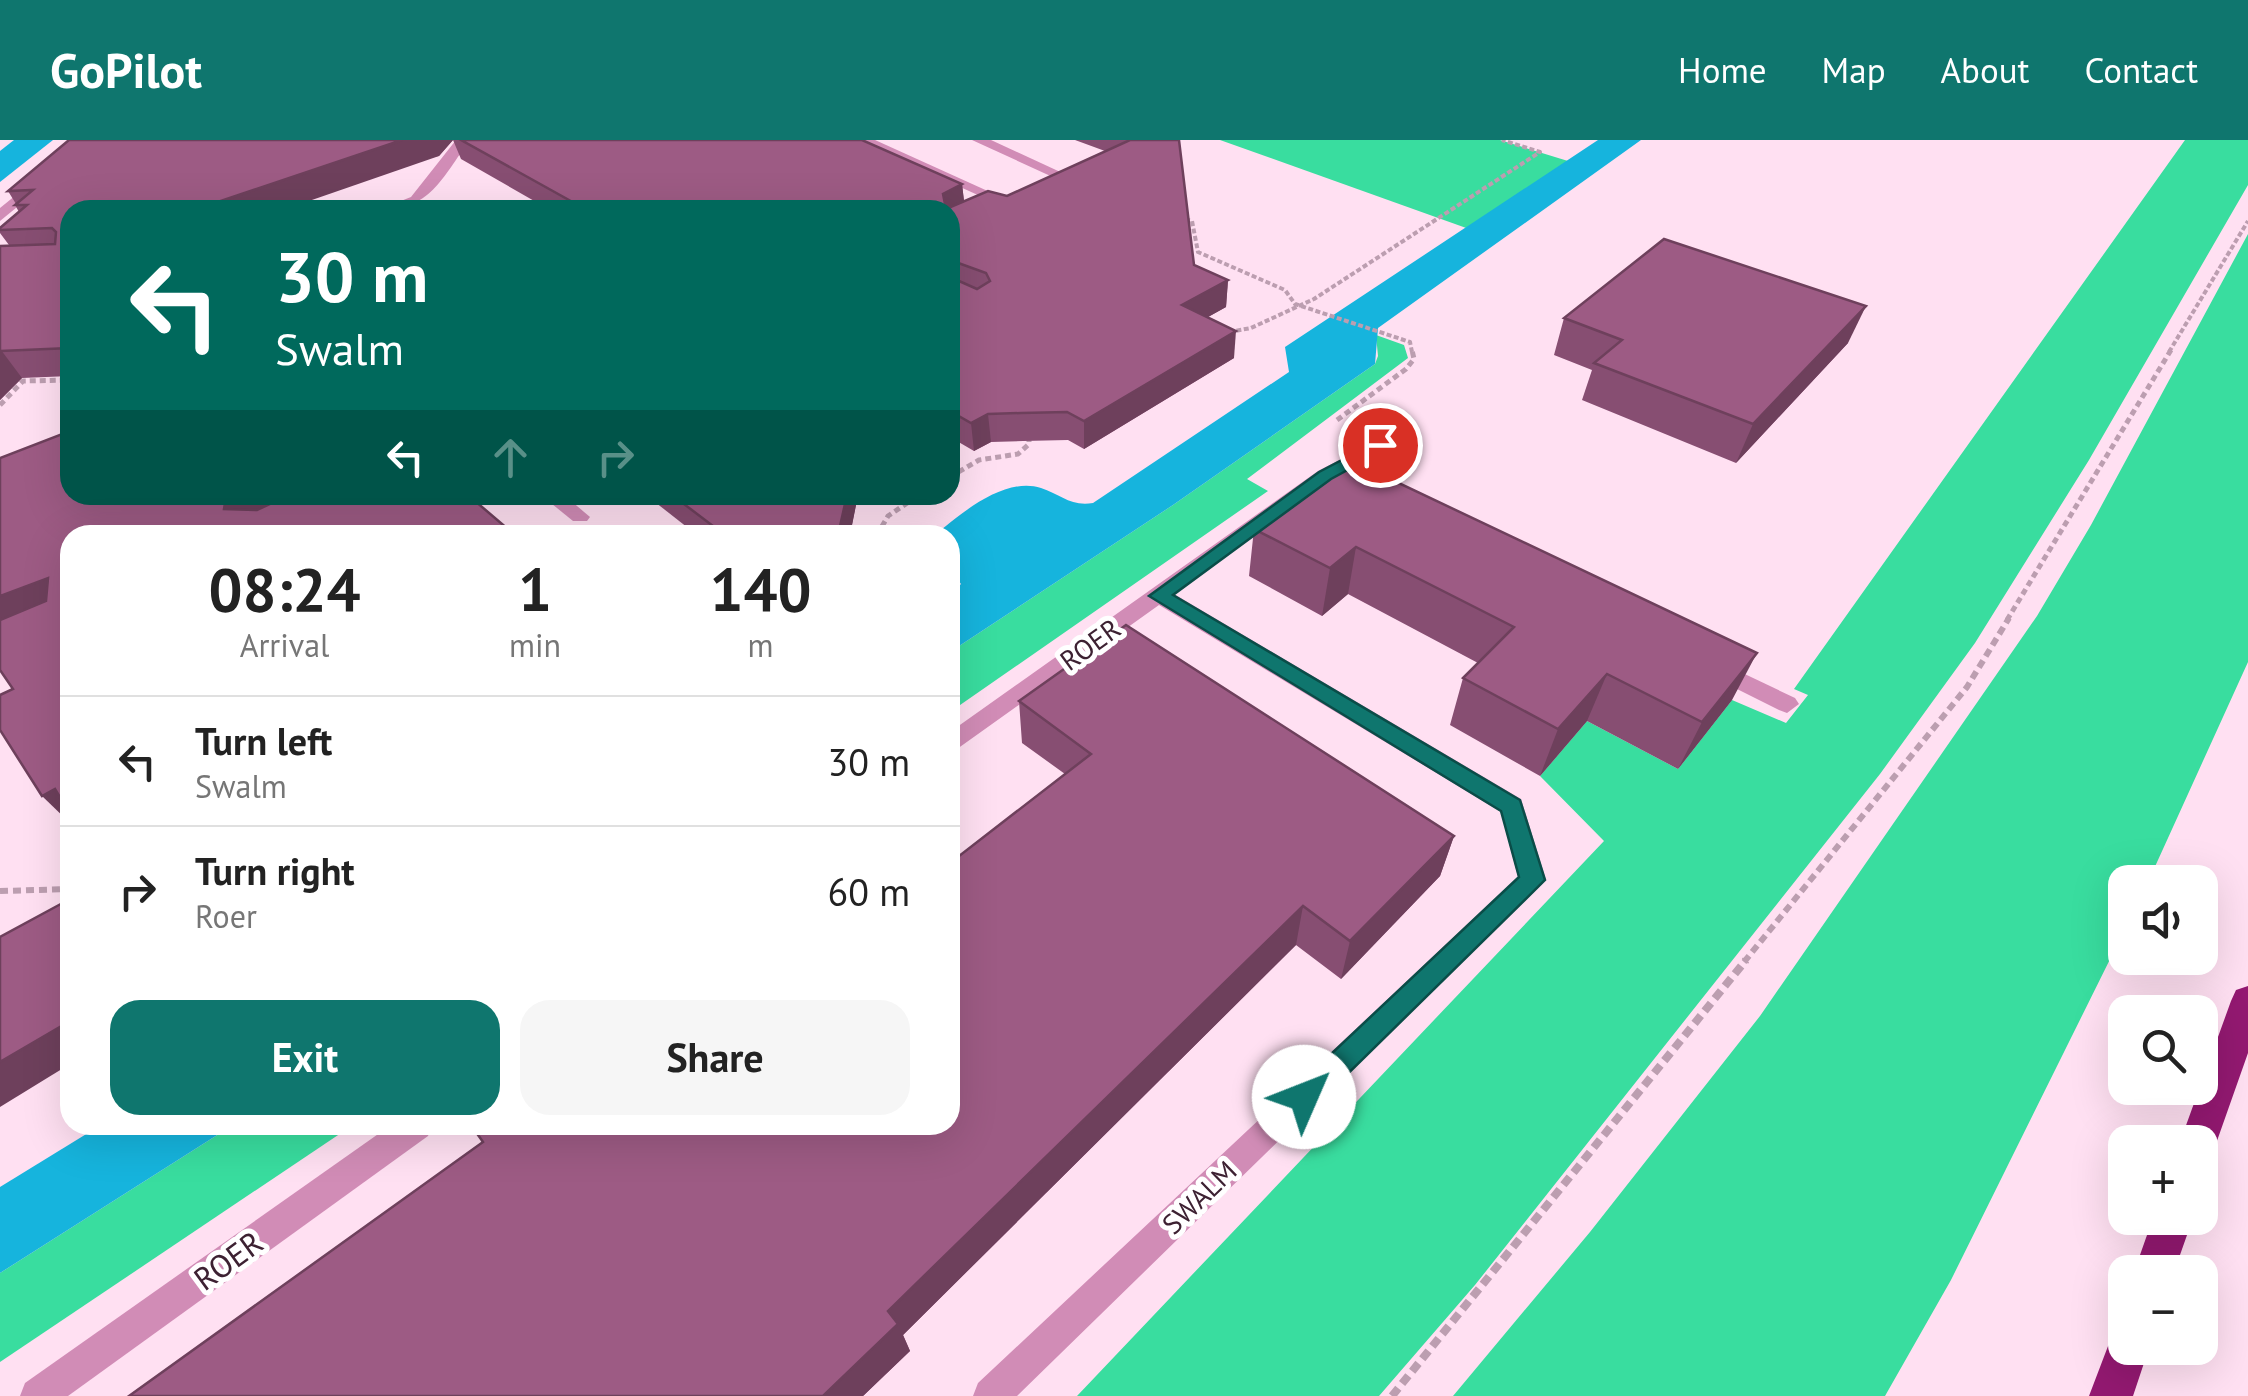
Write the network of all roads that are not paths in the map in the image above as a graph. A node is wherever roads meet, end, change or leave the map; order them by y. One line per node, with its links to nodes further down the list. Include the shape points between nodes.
1 (92, 140): 8 (street)
2 (463, 140): 6 (street)
3 (863, 140): 5 (street)
4 (978, 140): 5 (street, via 1062,176)
5 (1020, 195): 7 (street)
6 (416, 200)
7 (978, 214)
8 (0, 216)
9 (1380, 445): 12 (street, ROER)
10 (564, 505): 11 (street)
11 (580, 518)
12 (1159, 596): 15 (street, ROER); 21 (street, SWALM, via 1512,806 1532,880)
13 (1698, 660): 14 (street)
14 (1788, 704)
15 (960, 737)
16 (2248, 1002): 17 (highway)
17 (2205, 1125)
18 (404, 1135): 20 (street, ROER)
19 (2122, 1365): 22 (highway)
20 (38, 1396)
21 (991, 1396)
22 (2111, 1396)

